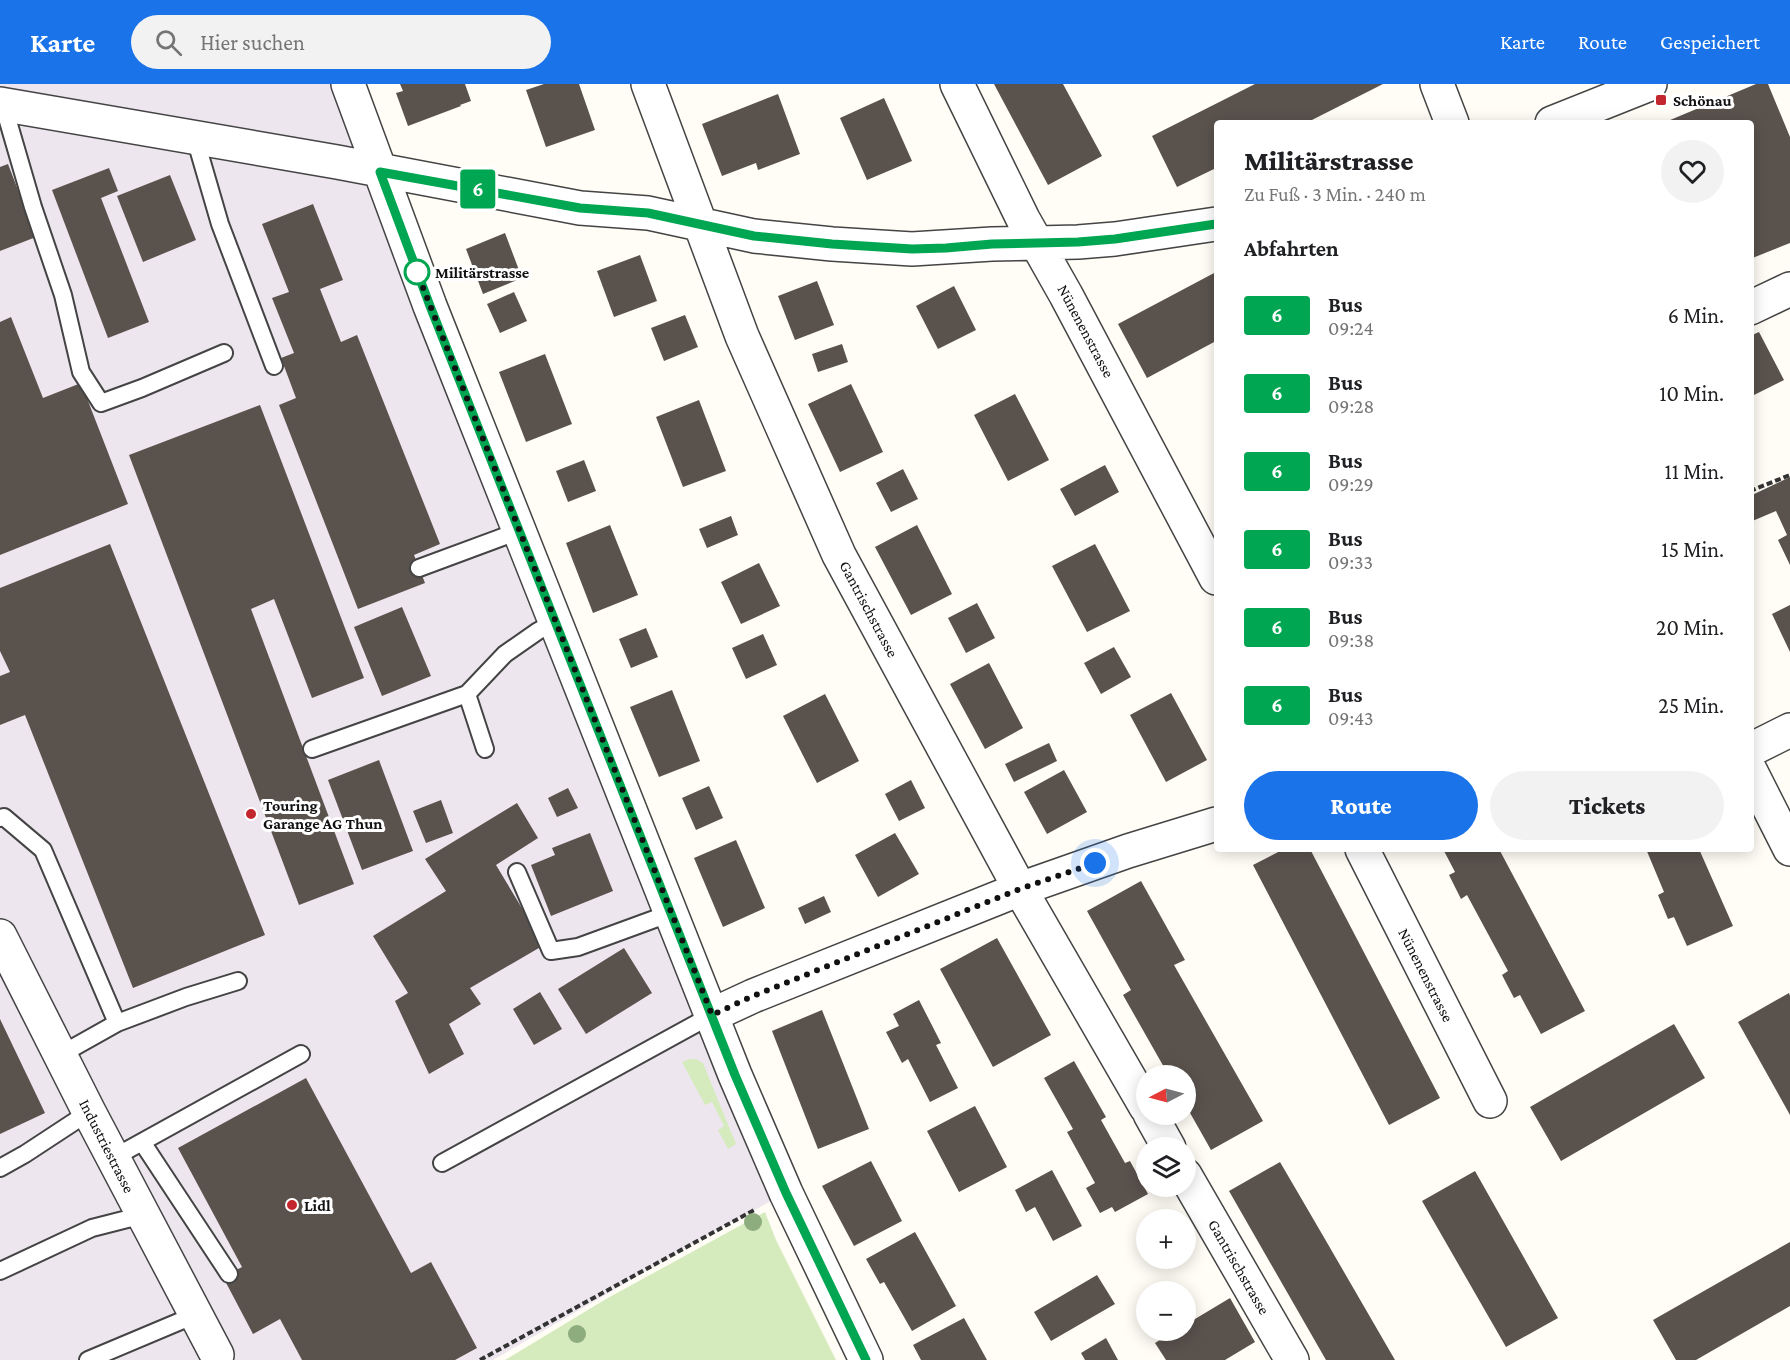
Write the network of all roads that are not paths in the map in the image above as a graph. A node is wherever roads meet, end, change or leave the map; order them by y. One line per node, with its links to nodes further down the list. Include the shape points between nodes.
1 (348, 84): 10 (street)
2 (648, 84): 11 (street, Gantrischstrasse)
3 (957, 84): 13 (street, Nünenenstrasse)
4 (1437, 84): 7 (street)
5 (1650, 84): 8 (street)
6 (1, 104): 9 (street); 16 (lane, via 63,295 81,372 101,403)
7 (1451, 120)
8 (1560, 120)
9 (195, 138): 10 (street); 17 (lane, via 220,224)
10 (380, 172): 11 (street, via 580,208 648,213); 18 (street)
11 (700, 224): 13 (street, via 754,236 832,244 901,248); 33 (street, Gantrischstrasse, via 742,336 839,555)
12 (1214, 224): 13 (street, via 1115,239)
13 (1037, 244): 20 (street, Nünenenstrasse)
14 (1790, 289): 15 (street)
15 (1754, 306)
16 (224, 353)
17 (274, 366)
18 (519, 531): 19 (lane); 21 (street)
19 (419, 568)
20 (1214, 574)
21 (555, 622): 22 (lane, via 505,654); 34 (street)
22 (467, 694): 25 (lane); 26 (lane)
23 (1790, 730): 24 (street)
24 (1754, 748)
25 (312, 749)
26 (485, 749)
27 (1754, 778): 30 (street)
28 (0, 818): 38 (lane, via 4,817 43,850)
29 (1214, 825): 33 (street)
30 (1790, 849)
31 (1364, 852): 42 (street, Nünenenstrasse)
32 (517, 872): 34 (lane, via 551,951 578,948)
33 (1020, 889): 37 (street); 41 (street, Gantrischstrasse)
34 (671, 913): 37 (street)
35 (0, 936): 40 (street, Industriestrasse)
36 (238, 981): 38 (lane)
37 (712, 1015): 46 (lane); 55 (street, via 786,1193)
38 (117, 1023): 40 (lane)
39 (301, 1054): 44 (lane)
40 (60, 1055): 43 (street, Industriestrasse)
41 (1136, 1090)
42 (1490, 1101)
43 (89, 1112): 45 (street, Industriestrasse); 47 (lane)
44 (142, 1142): 45 (lane); 51 (lane)
45 (113, 1158): 49 (street, Industriestrasse)
46 (442, 1163)
47 (0, 1168)
48 (1196, 1194): 56 (street, Gantrischstrasse)
49 (143, 1215): 50 (lane, via 92,1228); 52 (street, Industriestrasse)
50 (0, 1271)
51 (229, 1274)
52 (195, 1315): 53 (street, Industriestrasse); 54 (lane)
53 (217, 1355)
54 (88, 1360)
55 (866, 1360)
56 (1292, 1360)

